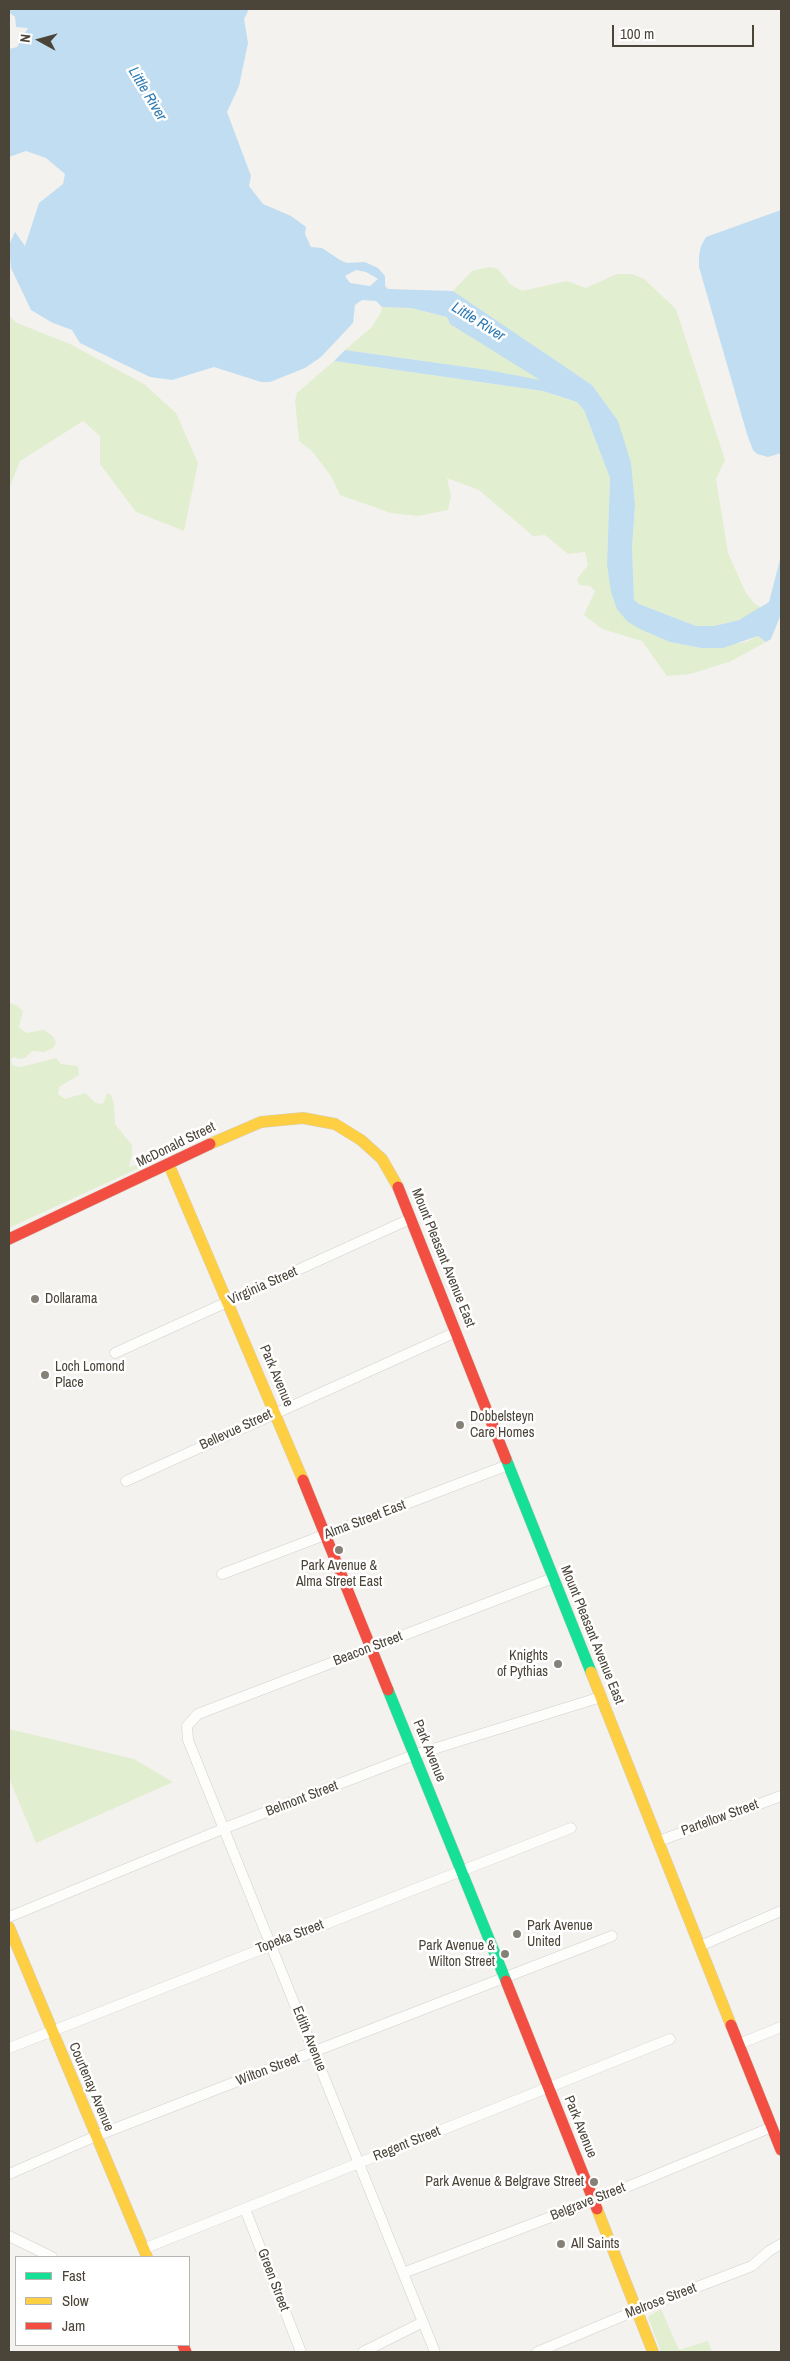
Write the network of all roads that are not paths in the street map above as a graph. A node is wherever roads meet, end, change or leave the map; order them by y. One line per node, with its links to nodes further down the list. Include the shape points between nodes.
1 (361, 1140): 2 (street, McDonald Street, via 335,1124 320,1120 274,1120 225,1137); 3 (street, Mount Pleasant Avenue East, via 382,1159)
2 (169, 1165): 4 (street, McDonald Street); 5 (street, Park Avenue)
3 (410, 1219): 5 (street, Virginia Street); 6 (street, Mount Pleasant Avenue East)
4 (9, 1240)
5 (229, 1301): 7 (street, Virginia Street); 8 (street, Park Avenue)
6 (456, 1332): 8 (street, Bellevue Street); 9 (street, Mount Pleasant Avenue East)
7 (115, 1353)
8 (275, 1412): 10 (street, Bellevue Street); 11 (street, Park Avenue)
9 (508, 1464): 11 (street, Alma Street East); 13 (street, Mount Pleasant Avenue East)
10 (126, 1481)
11 (325, 1536): 12 (street, Alma Street East); 14 (street, Park Avenue)
12 (222, 1574)
13 (553, 1578): 14 (street, Beacon Street); 15 (street, Mount Pleasant Avenue East)
14 (371, 1648): 16 (street, Beacon Street, via 198,1714); 17 (street, Park Avenue)
15 (601, 1697): 17 (street, Belmont Street); 21 (street, Mount Pleasant Avenue East)
16 (187, 1726): 19 (street, Edith Avenue, via 188,1740)
17 (414, 1755): 19 (street, Belmont Street); 22 (street, Park Avenue)
18 (781, 1796): 21 (street, Partellow Street)
19 (225, 1828): 24 (street, Belmont Street); 27 (street, Edith Avenue)
20 (571, 1828): 22 (street, Topeka Street)
21 (659, 1841): 28 (street, Mount Pleasant Avenue East)
22 (462, 1870): 27 (street, Topeka Street); 29 (street, Park Avenue)
23 (781, 1911): 28 (street)
24 (9, 1917)
25 (9, 1927): 31 (street, Courtenay Avenue)
26 (612, 1936): 29 (street, Wilton Street)
27 (271, 1944): 31 (street, Topeka Street); 35 (street, Edith Avenue)
28 (700, 1946): 33 (street, Mount Pleasant Avenue East)
29 (505, 1977): 35 (street, Wilton Street); 36 (street, Park Avenue)
30 (781, 2028): 33 (street)
31 (50, 2030): 34 (street, Topeka Street); 38 (street, Courtenay Avenue)
32 (670, 2039): 36 (street, Regent Street)
33 (739, 2044): 37 (street, Mount Pleasant Avenue East)
34 (9, 2048)
35 (314, 2052): 38 (street, Wilton Street); 40 (street, Edith Avenue)
36 (548, 2088): 40 (street, Regent Street); 42 (street, Park Avenue)
37 (772, 2127): 39 (street, Mount Pleasant Avenue East); 42 (street, Belgrave Street)
38 (96, 2136): 41 (street, Wilton Street); 46 (street, Courtenay Avenue)
39 (781, 2150)
40 (358, 2163): 43 (street, Regent Street); 48 (street, Edith Avenue)
41 (9, 2174)
42 (593, 2201): 48 (street, Belgrave Street); 49 (street, Park Avenue)
43 (245, 2209): 46 (street, Regent Street); 51 (street, Green Street)
44 (9, 2236): 47 (street)
45 (781, 2244): 49 (street, Melrose Street, via 752,2266)
46 (145, 2253)
47 (50, 2256)
48 (403, 2273): 50 (street, Edith Avenue)
49 (637, 2310): 54 (street, Melrose Street); 55 (street, Park Avenue)
50 (423, 2322): 52 (street); 53 (street, Edith Avenue)
51 (301, 2352)
52 (363, 2352)
53 (435, 2352)
54 (537, 2352)
55 (653, 2352)

